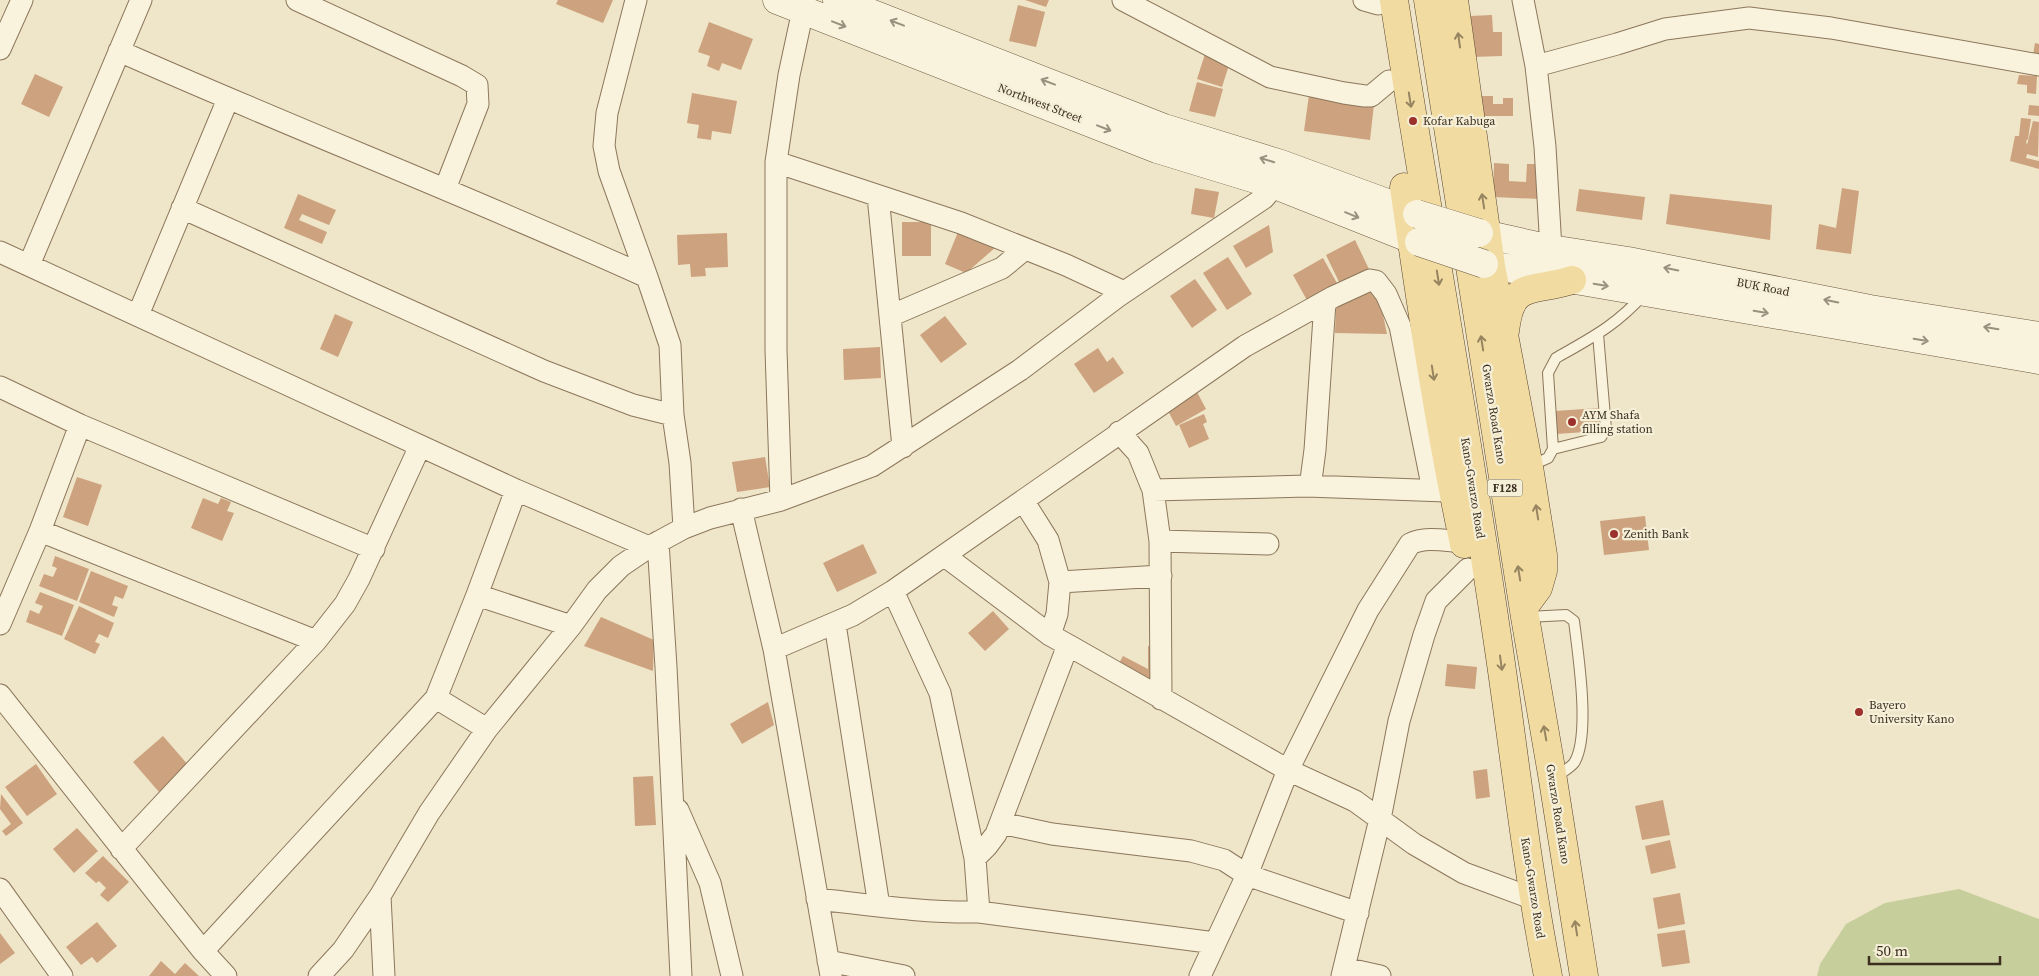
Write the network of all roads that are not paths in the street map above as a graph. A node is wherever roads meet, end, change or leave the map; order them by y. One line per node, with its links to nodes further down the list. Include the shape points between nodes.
1 (22, 0): 13 (street)
2 (141, 0): 14 (street)
3 (297, 0): 22 (street, via 477,85 478,104)
4 (636, 0): 32 (street, via 607,113 604,146 609,171)
5 (777, 0): 12 (main road, Northwest Street)
6 (837, 0): 21 (main road, Northwest Street, one-way to 6, via 1280,164 1164,128)
7 (1123, 0): 17 (street, via 1270,77 1365,96 1371,96)
8 (1428, 0): 71 (main road, Gwarzo Road Kano / F128, one-way to 8)
9 (1454, 0): 26 (main road, one-way to 9)
10 (1523, 0): 16 (street)
11 (1379, 1): 17 (main road); 72 (main road, Kano-Gwarzo Road / F128, one-way to 72, via 1420,168)
12 (803, 10): 19 (street); 20 (main road, Northwest Street, one-way to 20, via 1157,149)
13 (0, 47)
14 (119, 52): 18 (street); 30 (street)
15 (2039, 65): 16 (street, via 1831,28 1749,18 1664,29)
16 (1536, 66): 28 (street, via 1546,147)
17 (1389, 82): 25 (main road)
18 (228, 100): 22 (street); 24 (street)
19 (776, 162): 23 (street); 55 (street, via 776,350)
20 (1275, 185): 21 (main road, Northwest Street); 34 (street, via 1264,198)
21 (1310, 186): 25 (main road)
22 (445, 189): 32 (street)
23 (878, 196): 27 (street, via 961,223); 38 (street)
24 (182, 208): 37 (street); 44 (street, via 544,371 615,399)
25 (1414, 226): 26 (main road, BUK Road, bridge); 31 (main road, BUK Road, bridge); 54 (main road, one-way to 54)
26 (1484, 235): 28 (main road, BUK Road); 31 (main road)
27 (1025, 249): 34 (street); 38 (street, via 1002,268)
28 (1551, 249): 41 (main road, BUK Road, one-way to 28, via 1870,309)
29 (0, 252): 30 (street)
30 (30, 265): 37 (street)
31 (1488, 265): 33 (main road, BUK Road); 39 (main road)
32 (648, 277): 44 (street, via 670,345)
33 (1572, 280): 35 (main road, BUK Road, one-way to 35); 39 (main road, via 1525,291 1513,300)
34 (1124, 292): 48 (street, via 1020,370)
35 (1646, 292): 40 (lane, via 1628,313); 42 (main road, BUK Road, one-way to 42)
36 (1325, 302): 46 (street, via 1245,346); 51 (street, via 1315,450 1311,480); 54 (street, via 1370,280 1376,281 1386,294 1400,326)
37 (138, 316): 47 (street)
38 (890, 316): 48 (street)
39 (1505, 333): 50 (main road)
40 (1598, 334): 49 (lane, via 1556,358 1548,373); 49 (lane, via 1605,433 1601,437)
41 (2039, 336)
42 (2039, 360)
43 (0, 387): 45 (street)
44 (673, 415): 58 (street)
45 (80, 425): 59 (street); 64 (street)
46 (1120, 432): 53 (street, via 1138,453); 56 (street)
47 (420, 446): 52 (street); 64 (street)
48 (903, 447): 55 (street, via 872,466)
49 (1553, 449): 50 (lane, via 1548,458)
50 (1530, 467): 71 (main road, one-way to 50, via 1543,571)
51 (1307, 486): 53 (street); 54 (street)
52 (516, 490): 62 (street); 70 (street)
53 (1152, 490): 60 (street)
54 (1443, 490): 61 (main road)
55 (781, 500): 57 (street)
56 (1024, 502): 65 (street); 68 (street, via 1048,540)
57 (741, 509): 58 (street); 78 (street)
58 (684, 528): 62 (street)
59 (40, 531): 73 (street); 77 (street)
60 (1160, 542): 63 (street); 67 (street)
61 (1463, 542): 66 (main road); 83 (street, via 1429,540 1410,544 1368,610)
62 (653, 544): 75 (street, via 608,577); 85 (street)
63 (1268, 544)
64 (374, 549): 77 (street, via 345,604)
65 (945, 556): 69 (street); 76 (street)
66 (1468, 569): 72 (main road, via 1482,604); 86 (street, via 1436,601 1427,624 1399,721)
67 (1161, 576): 68 (street); 81 (street)
68 (1060, 582): 76 (street, via 1056,614)
69 (893, 591): 74 (street); 89 (street, via 940,693)
70 (477, 595): 75 (street); 80 (street)
71 (1525, 612): 84 (main road, Gwarzo Road Kano / F128, one-way to 71); 84 (lane, via 1566,615 1574,622 1583,692 1580,743 1574,763)
72 (1495, 622): 94 (main road, Kano-Gwarzo Road / F128, one-way to 94)
73 (0, 624)
74 (835, 624): 78 (street); 95 (street)
75 (570, 626): 82 (street)
76 (1059, 640): 81 (street); 87 (street)
77 (316, 641): 88 (street)
78 (774, 649): 93 (street)
79 (0, 695): 88 (street)
80 (436, 698): 82 (street); 99 (street)
81 (1161, 699): 83 (street)
82 (487, 729): 92 (street, via 429,813)
83 (1288, 770): 86 (street, via 1355,801); 90 (street)
84 (1553, 780): 112 (main road, Gwarzo Road Kano / F128, one-way to 84)
85 (672, 799): 106 (street); 107 (street, via 710,884)
86 (1380, 819): 94 (street, via 1414,844 1464,873); 97 (street)
87 (1001, 823): 89 (street, via 988,846); 90 (street, via 1052,834 1190,851 1224,860)
88 (121, 849): 99 (street)
89 (975, 858): 96 (street)
90 (1246, 875): 97 (street); 98 (street)
91 (0, 889): 102 (street)
92 (380, 896): 104 (street, via 343,950); 105 (street)
93 (817, 899): 95 (street); 100 (street)
94 (1534, 899): 111 (main road, Kano-Gwarzo Road / F128)
95 (879, 906): 96 (street)
96 (979, 912): 98 (street)
97 (1358, 913): 101 (street)
98 (1215, 943): 109 (street)
99 (203, 951): 103 (street)
100 (829, 969): 108 (street)
101 (1344, 972): 110 (street)
102 (62, 976)
103 (226, 976)
104 (319, 976)
105 (384, 976)
106 (681, 976)
107 (732, 976)
108 (904, 976)
109 (1200, 976)
110 (1380, 976)
111 (1548, 976)
112 (1584, 976)

